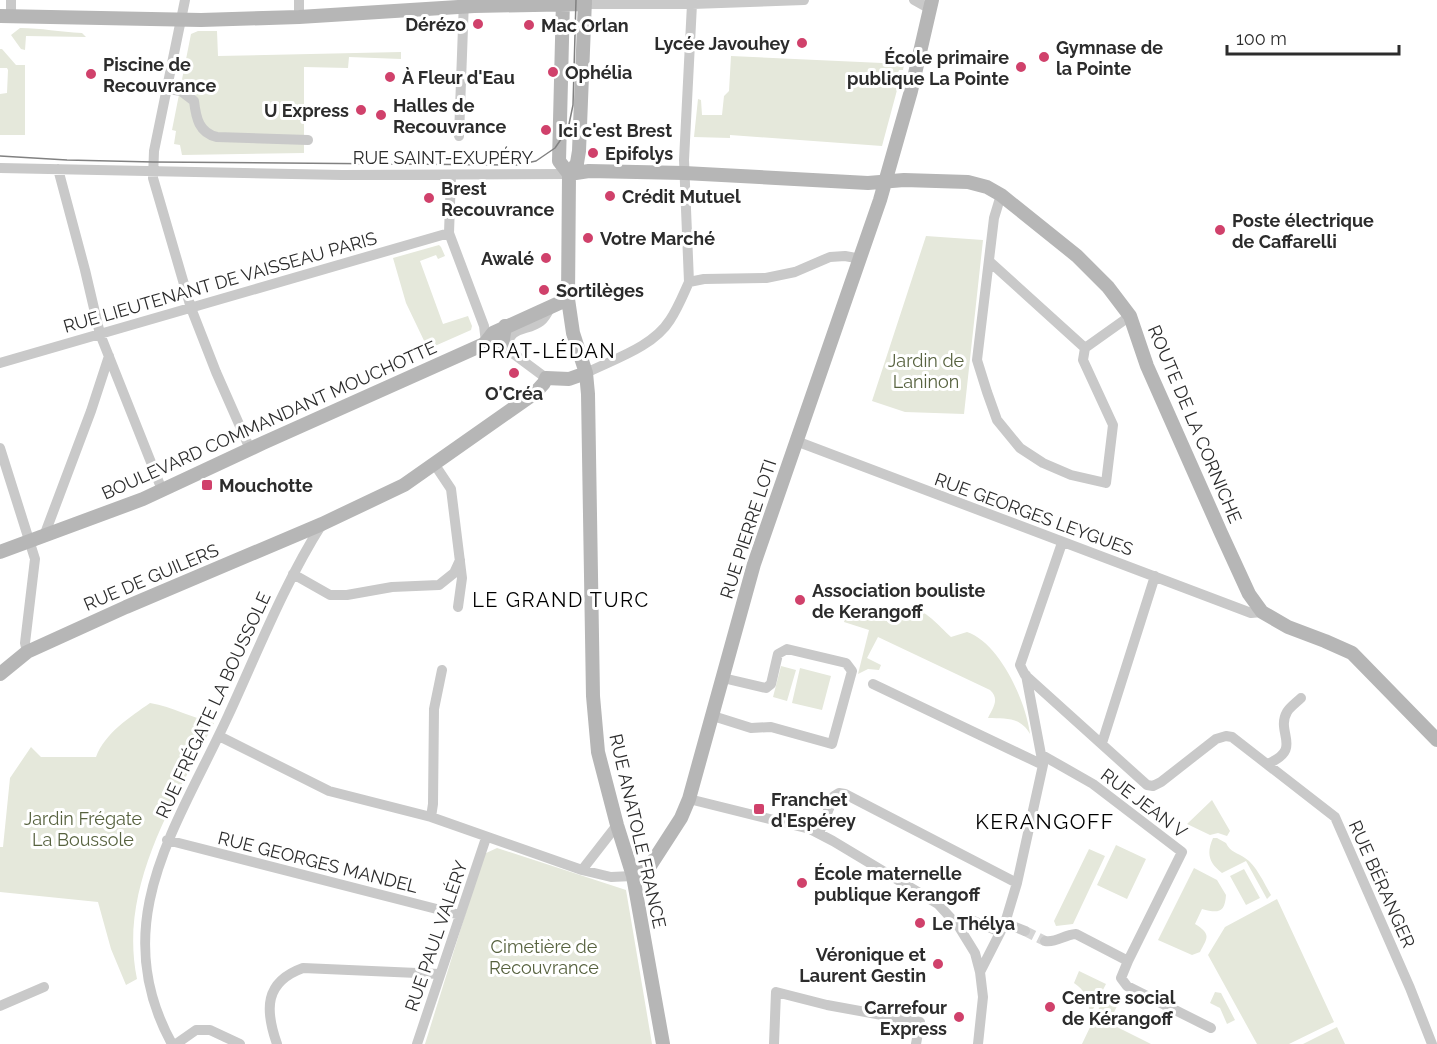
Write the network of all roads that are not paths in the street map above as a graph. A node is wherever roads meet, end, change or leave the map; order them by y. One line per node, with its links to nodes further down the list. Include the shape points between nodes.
1 (11, 0): 13 (street)
2 (185, 0): 15 (street)
3 (299, 0): 14 (street)
4 (804, 0): 10 (street)
5 (914, 0): 11 (street)
6 (563, 2): 7 (street); 8 (street); 23 (street, via 559,160)
7 (585, 2): 10 (street); 23 (street, via 579,150 577,163)
8 (464, 3): 9 (street); 17 (street)
9 (446, 4): 12 (street)
10 (692, 4): 22 (street)
11 (931, 4): 25 (street, RUE PIERRE LOTI)
12 (393, 6): 14 (street)
13 (6, 16): 15 (street)
14 (300, 17): 15 (street)
15 (181, 20): 16 (street)
16 (168, 89): 18 (street, via 181,91 194,101 198,122 208,135); 21 (street)
17 (459, 136)
18 (308, 140)
19 (0, 168): 20 (street, RUE SAINT-EXUPÉRY)
20 (58, 169): 21 (street, RUE SAINT-EXUPÉRY); 36 (street)
21 (153, 171): 24 (street, RUE SAINT-EXUPÉRY); 32 (street)
22 (684, 173): 23 (street, RUE SAINT-EXUPÉRY); 25 (street, RUE SAINT-EXUPÉRY); 30 (street)
23 (569, 174): 24 (street, RUE SAINT-EXUPÉRY); 31 (street, RUE ANATOLE FRANCE)
24 (451, 176): 27 (street)
25 (885, 182): 26 (street, ROUTE DE LA CORNICHE, via 968,182); 28 (street, RUE PIERRE LOTI)
26 (1001, 195): 29 (street, via 994,218); 34 (street, ROUTE DE LA CORNICHE, via 1077,256)
27 (449, 233): 32 (street, RUE LIEUTENANT DE VAISSEAU PARIS); 37 (street, via 484,326)
28 (861, 260): 30 (street, via 830,257 795,272 766,278); 44 (street, RUE PIERRE LOTI)
29 (990, 262): 39 (street); 39 (street, via 977,360 997,420 1020,448 1043,463 1106,483 1113,425 1083,360)
30 (689, 282): 42 (street, via 669,322 654,336)
31 (568, 299): 33 (street, BOULEVARD COMMANDANT MOUCHOTTE); 42 (street, RUE ANATOLE FRANCE, via 573,333)
32 (191, 308): 36 (street, RUE LIEUTENANT DE VAISSEAU PARIS); 46 (street)
33 (550, 308): 35 (street, BOULEVARD COMMANDANT MOUCHOTTE); 38 (street, via 541,321 512,334)
34 (1130, 316): 39 (street); 58 (street, ROUTE DE LA CORNICHE, via 1147,366 1221,533 1249,594)
35 (506, 326): 37 (street, BOULEVARD COMMANDANT MOUCHOTTE); 38 (street)
36 (100, 334): 40 (street); 41 (street, RUE LIEUTENANT DE VAISSEAU PARIS)
37 (486, 342): 38 (street); 46 (street, BOULEVARD COMMANDANT MOUCHOTTE)
38 (505, 347): 43 (street)
39 (1085, 348)
40 (109, 356): 48 (street); 50 (street)
41 (0, 363)
42 (586, 373): 43 (street, via 569,380); 74 (street, RUE ANATOLE FRANCE, via 595,716 598,752)
43 (546, 378): 47 (street, RUE DE GUILERS, via 535,393)
44 (796, 441): 52 (street, RUE GEORGES LEYGUES); 63 (street, RUE PIERRE LOTI, via 754,564)
45 (0, 448): 51 (street)
46 (250, 449): 48 (street, BOULEVARD COMMANDANT MOUCHOTTE)
47 (435, 465): 49 (street, RUE DE GUILERS, via 404,485); 54 (street, via 451,489)
48 (162, 490): 50 (street, BOULEVARD COMMANDANT MOUCHOTTE)
49 (322, 524): 55 (street, RUE FRÉGATE LA BOUSSOLE); 59 (street, RUE DE GUILERS)
50 (44, 536): 51 (street, BOULEVARD COMMANDANT MOUCHOTTE)
51 (29, 541): 53 (street, BOULEVARD COMMANDANT MOUCHOTTE); 59 (street, via 35,559)
52 (1062, 543): 56 (street, RUE GEORGES LEYGUES); 61 (street)
53 (0, 552)
54 (460, 560): 55 (street, via 454,573 440,585 392,587 347,595 330,596); 57 (street)
55 (293, 574): 67 (street, RUE FRÉGATE LA BOUSSOLE)
56 (1155, 576): 58 (street, RUE GEORGES LEYGUES, via 1251,613); 69 (street)
57 (458, 607)
58 (1262, 612): 68 (street, ROUTE DE LA CORNICHE, via 1352,653)
59 (27, 652): 62 (street, RUE DE GUILERS)
60 (442, 670): 73 (street, via 434,709)
61 (1023, 670): 69 (street, RUE BÉRANGER); 70 (street)
62 (0, 674)
63 (723, 678): 66 (street, RUE PIERRE LOTI); 66 (street, via 766,688 771,684 778,654 787,650 846,663 852,671 832,744)
64 (873, 684): 70 (street)
65 (1301, 698): 71 (street, via 1287,712 1283,756)
66 (713, 716): 72 (street, RUE PIERRE LOTI)
67 (219, 736): 73 (street, via 329,791); 77 (street, RUE FRÉGATE LA BOUSSOLE)
68 (1437, 740)
69 (1102, 743): 71 (street, RUE BÉRANGER, via 1147,785 1153,786 1216,739 1226,736)
70 (1042, 760): 80 (street); 86 (street, RUE JEAN V, via 1093,784 1182,852)
71 (1267, 764): 100 (street, RUE BÉRANGER, via 1335,817)
72 (689, 799): 75 (street); 79 (street, RUE PIERRE LOTI, via 650,866)
73 (431, 817): 76 (street)
74 (617, 825): 78 (street); 79 (street, RUE ANATOLE FRANCE)
75 (819, 833): 80 (street, via 834,796 845,794); 82 (street, via 938,904)
76 (486, 838): 78 (street); 81 (street, RUE PAUL VALÉRY)
77 (167, 840): 81 (street, RUE GEORGES MANDEL); 92 (street, RUE FRÉGATE LA BOUSSOLE, via 149,898 145,949 150,992)
78 (582, 870): 79 (street, via 611,877)
79 (633, 876): 96 (street, RUE ANATOLE FRANCE)
80 (1017, 883): 83 (street)
81 (460, 915): 88 (street, RUE PAUL VALÉRY)
82 (959, 927): 83 (street, via 974,921); 87 (street, via 975,953)
83 (1003, 927): 84 (street); 87 (street)
84 (1025, 931)
85 (1045, 941): 86 (street, via 1076,934)
86 (1128, 961): 91 (street, via 1121,978 1128,986)
87 (980, 972): 99 (street, via 983,997)
88 (440, 974): 94 (street, via 303,968 290,973 269,1001 270,1026); 95 (street, RUE PAUL VALÉRY)
89 (44, 987): 90 (street)
90 (0, 1005)
91 (1211, 1028)
92 (174, 1044): 93 (street, via 196,1030 210,1030)
93 (240, 1044)
94 (277, 1044)
95 (417, 1044)
96 (663, 1044)
97 (774, 1044): 98 (street, via 776,992 920,1022)
98 (916, 1044)
99 (978, 1044)
100 (1432, 1044)

